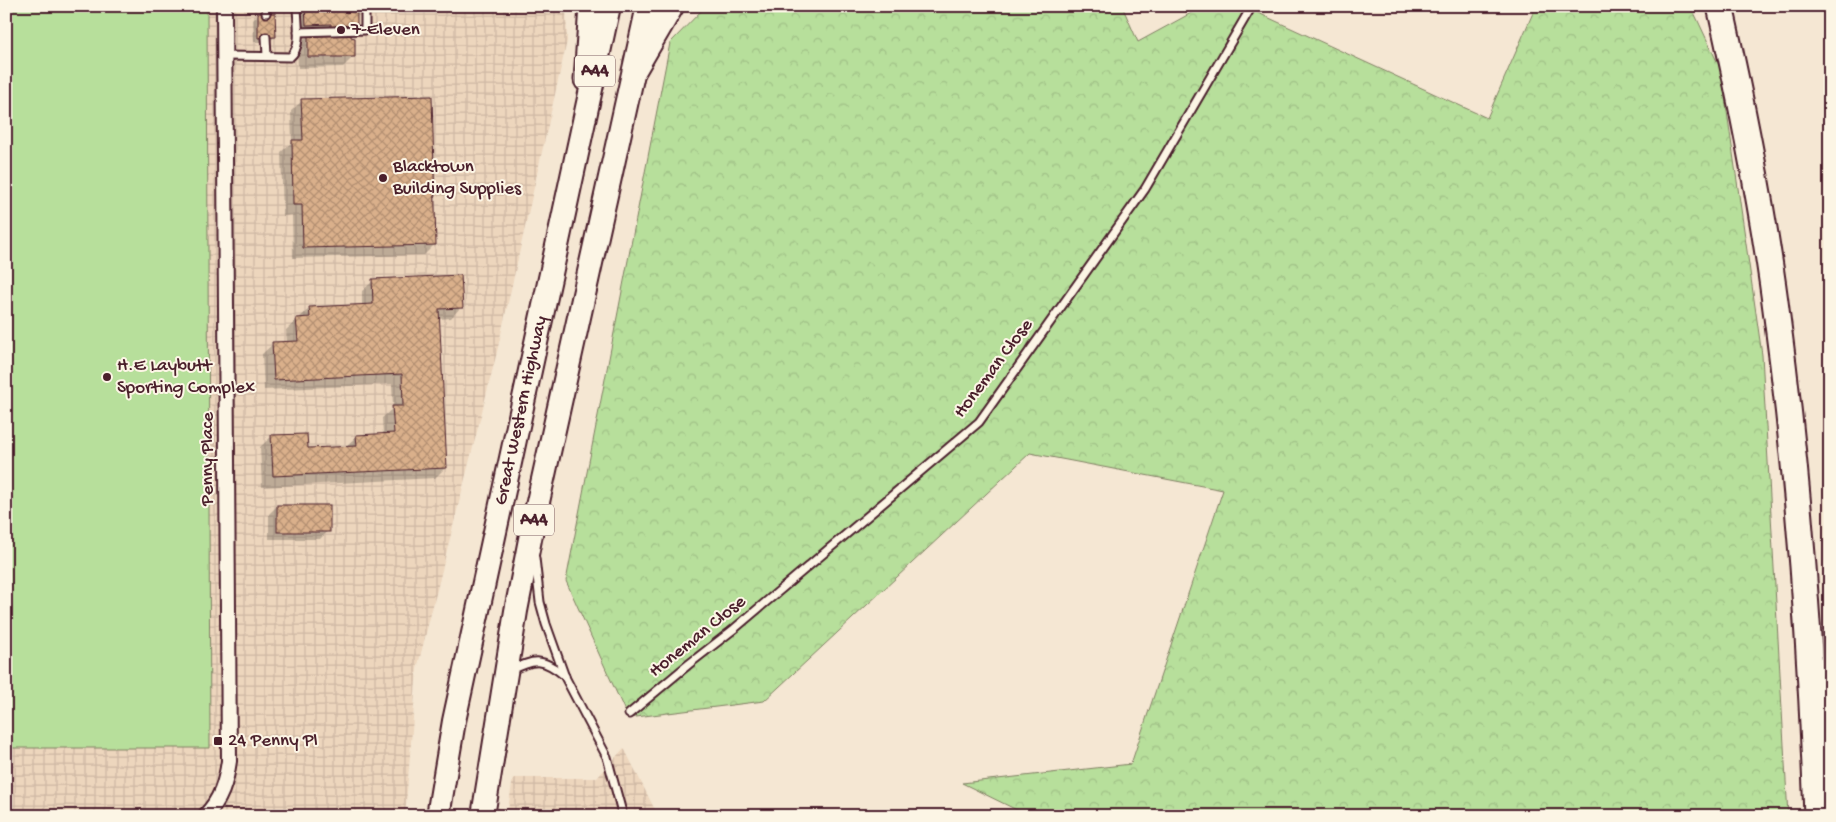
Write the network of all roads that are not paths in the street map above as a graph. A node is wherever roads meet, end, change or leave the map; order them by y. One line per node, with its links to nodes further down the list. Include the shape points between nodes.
1 (224, 6): 14 (street, Penny Place)
2 (296, 6): 11 (lane)
3 (364, 6): 11 (lane, via 365,30)
4 (590, 6): 17 (main road)
5 (609, 6): 17 (highway, Great Western Highway / A44)
6 (648, 6): 16 (highway, Great Western Highway / A44)
7 (673, 6): 16 (main road)
8 (1252, 6): 22 (lane, Honeman Close, via 1145,189 979,422 734,630)
9 (1711, 6): 13 (highway)
10 (1720, 6): 13 (highway)
11 (298, 32): 15 (lane, via 297,46 290,57)
12 (266, 37): 15 (lane)
13 (1729, 45): 21 (highway, via 1750,147 1777,316 1797,495)
14 (224, 56): 15 (lane); 24 (street, Penny Place, via 229,761 224,787)
15 (267, 56)
16 (633, 76): 18 (highway, Great Western Highway / A44)
17 (581, 135): 25 (highway, Great Western Highway / A44, via 454,721)
18 (532, 530): 19 (highway, Great Western Highway / A44); 20 (lane, via 540,602)
19 (506, 673): 20 (lane, via 525,663 538,661 551,664); 26 (highway, Great Western Highway / A44)
20 (565, 677): 27 (lane, via 607,757)
21 (1812, 710): 23 (lane); 28 (highway)
22 (629, 714)
23 (1824, 784)
24 (205, 816)
25 (438, 816)
26 (483, 816)
27 (623, 816)
28 (1817, 816)

